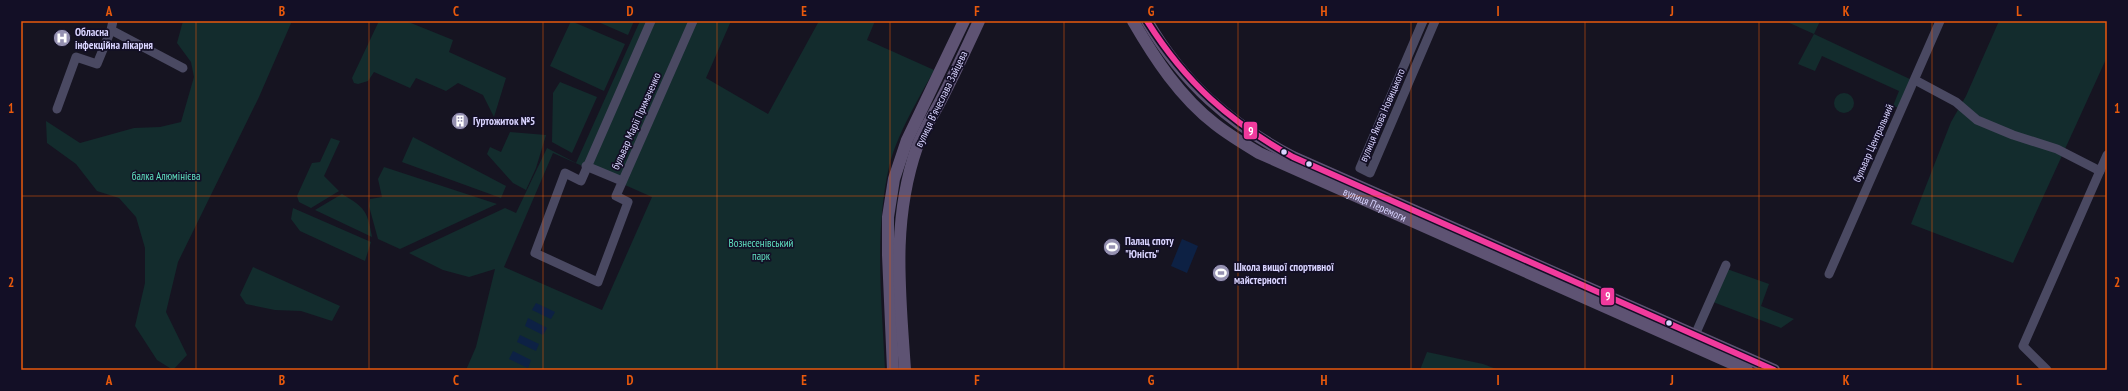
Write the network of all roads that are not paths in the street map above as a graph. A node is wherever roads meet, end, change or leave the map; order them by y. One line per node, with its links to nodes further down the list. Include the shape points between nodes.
1 (651, 21): 19 (street)
2 (693, 21): 21 (street, бульвар Марії Примаченко)
3 (964, 21): 25 (main road, вулиця Вʼячеслава Зайцева, via 907,140 894,179 888,218)
4 (978, 21): 26 (main road, вулиця Вʼячеслава Зайцева, via 957,69 917,145 906,186 900,223 899,261)
5 (1133, 21): 15 (main road, вулиця Перемоги, via 1160,65)
6 (1147, 21): 13 (main road, вулиця Перемоги, via 1174,62)
7 (1423, 21): 8 (street, вулиця Якова Новицького, via 1360,168 1370,173)
8 (1435, 21)
9 (1940, 21): 12 (street, бульвар Центральний)
10 (112, 25): 11 (street); 14 (street, via 97,64 76,57)
11 (183, 68)
12 (1915, 80): 20 (street, via 1956,102 1977,120 2057,149); 23 (street, бульвар Центральний)
13 (1214, 105): 15 (main road, via 1213,114); 16 (main road, вулиця Перемоги)
14 (56, 109)
15 (1204, 114): 17 (main road, вулиця Перемоги)
16 (1233, 121): 17 (main road, via 1227,122); 24 (main road, вулиця Перемоги, via 1264,142 1293,157)
17 (1223, 130): 27 (main road, вулиця Перемоги, via 1259,153 1306,176)
18 (2107, 155): 20 (street)
19 (586, 166): 21 (street, бульвар Марії Примаченко); 21 (street, via 581,181 565,174 535,253 598,282 628,202 616,196)
20 (2100, 171): 29 (street, via 2023,346)
21 (622, 181)
22 (1726, 265): 24 (street)
23 (1829, 274)
24 (1695, 335): 28 (main road, вулиця Перемоги)
25 (893, 370)
26 (905, 370)
27 (1747, 370)
28 (1774, 370)
29 (2047, 370)

